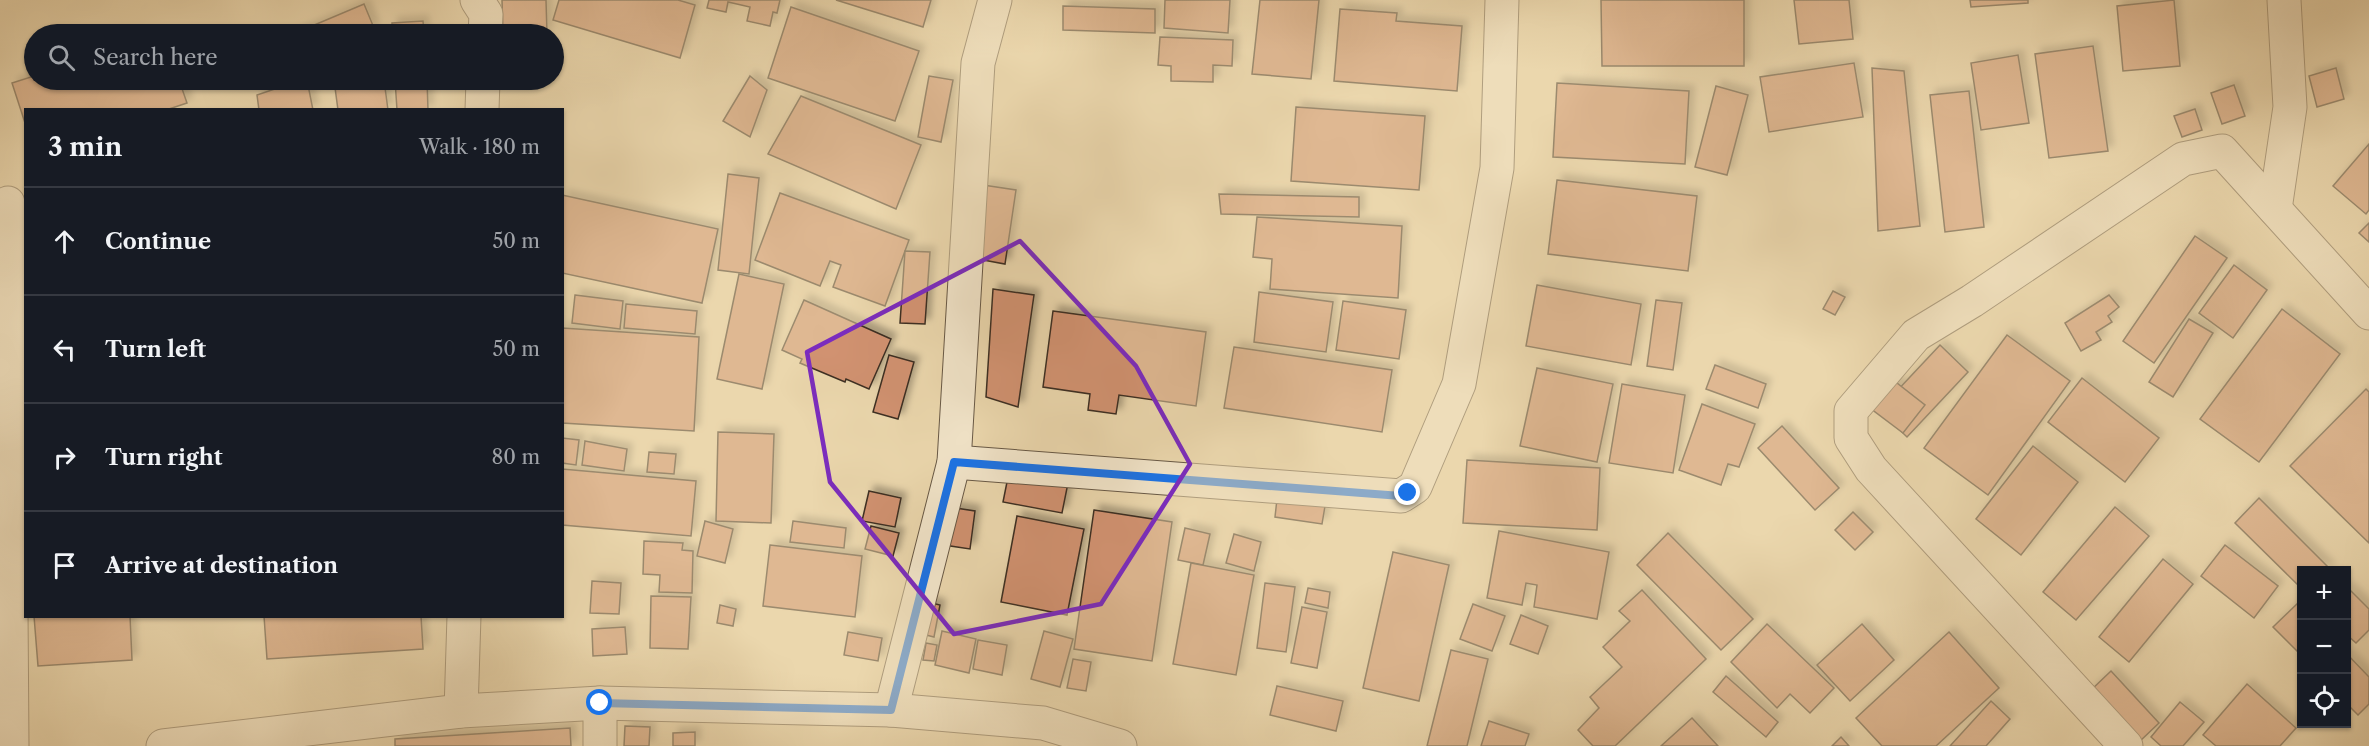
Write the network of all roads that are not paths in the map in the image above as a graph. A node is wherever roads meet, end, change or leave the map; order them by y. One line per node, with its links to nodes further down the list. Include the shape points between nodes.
1 (477, 0): 5 (street, via 486,14)
2 (995, 0): 11 (street, via 978,63)
3 (1502, 0): 11 (street, via 1497,168 1459,384 1415,487 1408,493 1401,496)
4 (2284, 0): 9 (street, via 2290,108)
5 (486, 24)
6 (483, 90): 7 (street)
7 (482, 108)
8 (8, 203): 16 (street)
9 (2275, 209): 10 (street); 20 (street, via 2223,151 2183,159 1916,335 1851,411 1851,438 1871,469)
10 (2369, 313)
11 (954, 462): 14 (street)
12 (464, 618): 15 (street)
13 (600, 703): 14 (street); 15 (street); 18 (street)
14 (891, 710): 19 (street, via 1043,723)
15 (461, 711): 17 (street)
16 (12, 746)
17 (163, 746)
18 (600, 746)
19 (1120, 746)
20 (2126, 746)

